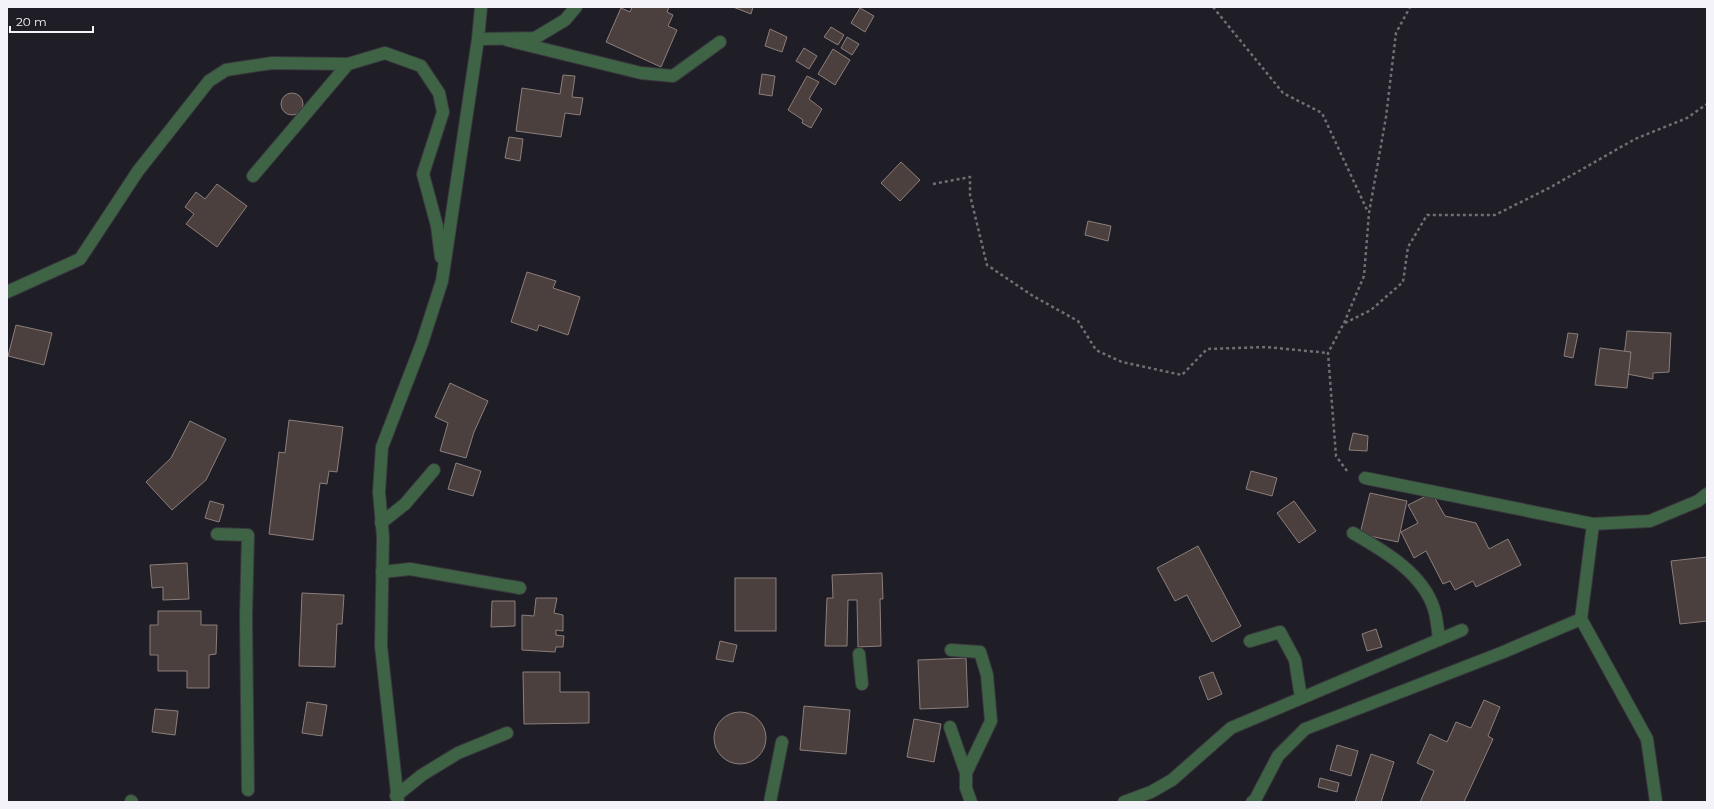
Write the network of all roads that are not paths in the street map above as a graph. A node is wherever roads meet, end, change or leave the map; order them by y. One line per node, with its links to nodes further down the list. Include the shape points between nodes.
1 (481, 7): 3 (street)
2 (576, 7): 4 (street, via 565,20 535,38)
3 (478, 39): 4 (street); 8 (street)
4 (507, 40): 5 (street, via 641,73 673,76)
5 (720, 42)
6 (348, 64): 7 (street); 8 (street, via 385,53 422,66 439,93 443,112 423,174 437,226); 9 (street, via 272,63 226,70 209,81 138,170 80,259)
7 (253, 176)
8 (443, 272): 13 (street, via 422,343 382,446 379,492)
9 (7, 292)
10 (434, 470): 13 (street, via 405,504)
11 (1365, 478): 14 (street)
12 (1707, 494): 14 (street, via 1698,501 1650,521)
13 (381, 523): 17 (street)
14 (1593, 524): 19 (street)
15 (1353, 533): 21 (street, via 1383,551 1420,582 1434,609)
16 (216, 534): 31 (street, via 248,535)
17 (382, 572): 18 (street, via 410,569); 32 (street, via 381,646)
18 (520, 588)
19 (1581, 619): 36 (street, via 1305,729 1278,756); 37 (street, via 1647,738)
20 (1462, 630): 21 (street)
21 (1439, 640): 26 (street)
22 (1250, 641): 26 (street, via 1280,632 1294,660)
23 (951, 650): 30 (street, via 980,652 987,675 991,721)
24 (860, 654): 25 (street)
25 (862, 684)
26 (1301, 698): 35 (street, via 1232,728 1172,780 1151,792)
27 (950, 727): 30 (street)
28 (507, 733): 32 (street, via 458,753 422,775)
29 (782, 742): 33 (street)
30 (966, 773): 34 (street, via 966,788)
31 (248, 790)
32 (397, 799)
33 (770, 802)
34 (970, 802)
35 (1124, 802)
36 (1252, 802)
37 (1656, 802)

